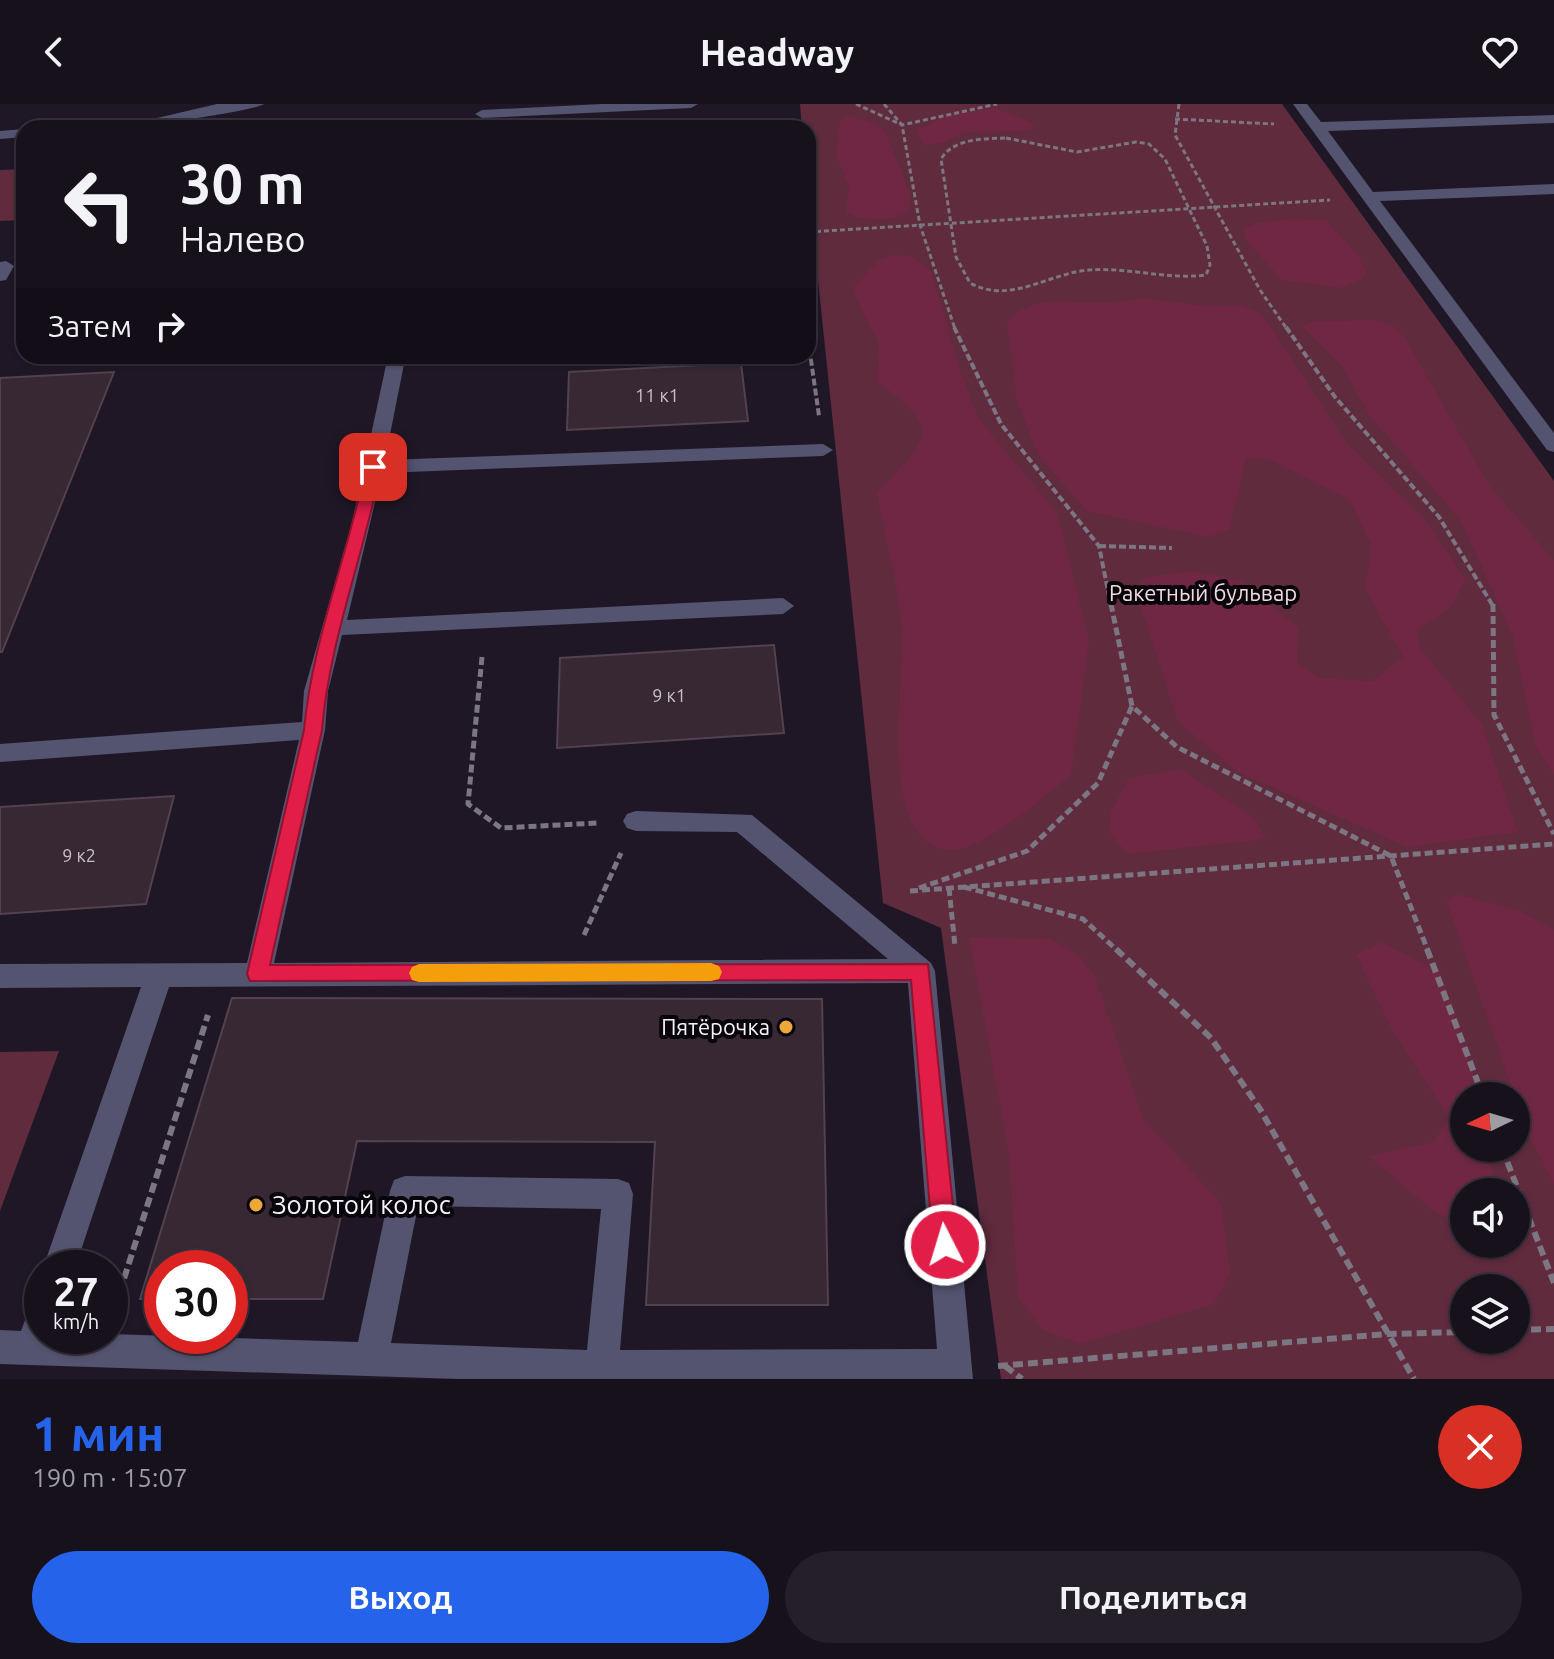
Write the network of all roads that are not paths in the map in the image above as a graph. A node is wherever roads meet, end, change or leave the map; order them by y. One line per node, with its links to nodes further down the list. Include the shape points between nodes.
1 (257, 104): 4 (street)
2 (691, 104): 5 (street)
3 (1300, 104): 9 (street)
4 (195, 113): 7 (street); 8 (street)
5 (481, 115)
6 (1554, 119): 9 (street)
7 (160, 120)
8 (192, 120)
9 (1316, 127): 11 (street)
10 (1554, 189): 11 (street)
11 (1367, 197): 15 (street)
12 (0, 267): 13 (street, via 6,266)
13 (0, 276)
14 (395, 364): 17 (street)
15 (1554, 446)
16 (823, 450): 17 (street)
17 (373, 467): 19 (street)
18 (783, 606): 19 (street)
19 (333, 628): 20 (street, via 316,691)
20 (313, 730): 21 (street); 25 (street)
21 (0, 753)
22 (636, 821): 23 (street, via 743,822)
23 (921, 971): 25 (street); 31 (street)
24 (160, 973): 25 (street); 26 (street); 27 (street)
25 (258, 974)
26 (0, 976)
27 (65, 1250)
28 (128, 1345): 29 (street)
29 (371, 1360): 30 (street); 30 (street, via 405,1191 618,1194)
30 (602, 1373): 31 (street)
31 (956, 1373)

